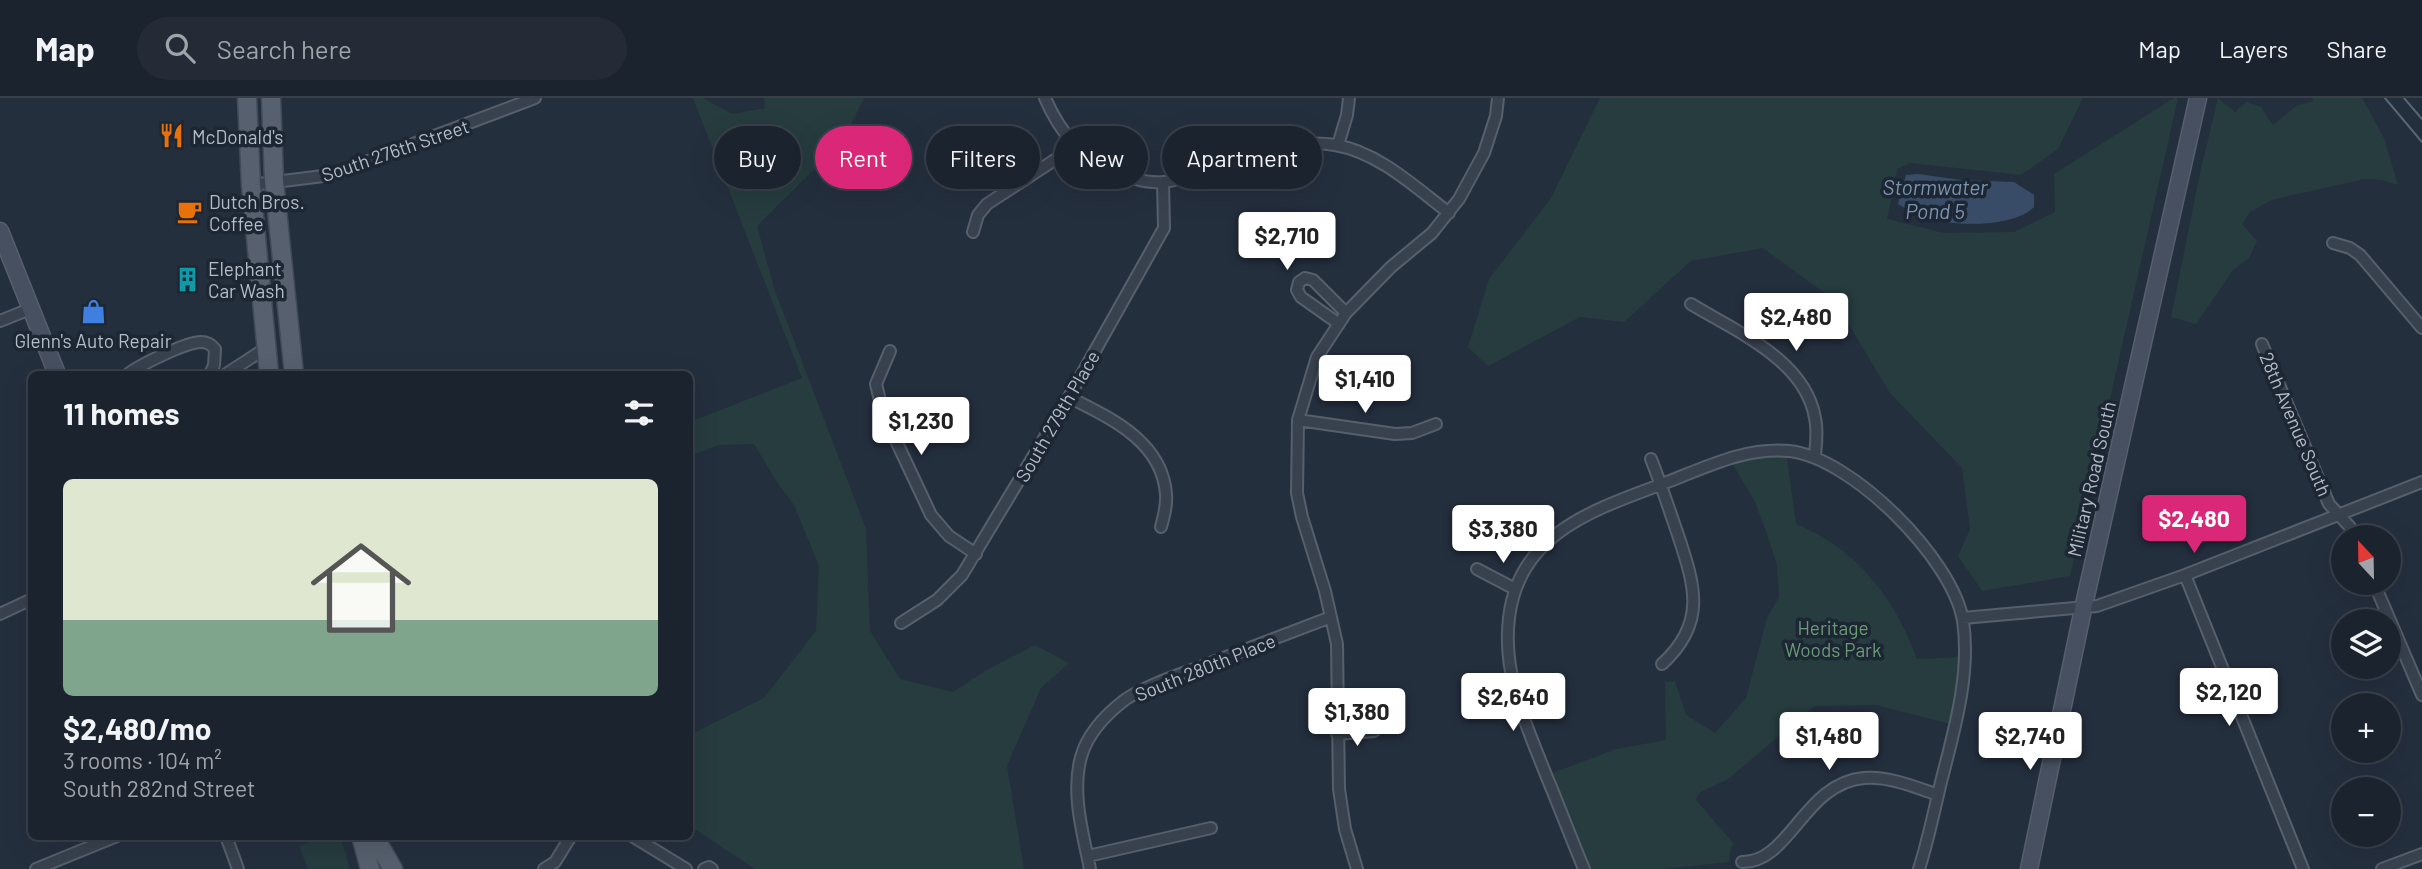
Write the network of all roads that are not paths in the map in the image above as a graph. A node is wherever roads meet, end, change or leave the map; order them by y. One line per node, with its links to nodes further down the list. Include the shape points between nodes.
1 (247, 98): 13 (main road)
2 (271, 98): 12 (main road)
3 (535, 98): 12 (street, South 276th Street, via 331,175)
4 (1045, 98): 8 (street)
5 (1349, 98): 10 (street)
6 (1498, 98): 15 (street, via 1485,153)
7 (2198, 98): 50 (main road, Military Road South)
8 (1059, 126)
9 (1322, 145): 10 (street)
10 (1338, 145): 15 (street, via 1387,166)
11 (1054, 160): 17 (street, via 987,204)
12 (274, 181): 13 (street, South 276th Street); 33 (main road)
13 (251, 185): 26 (main road)
14 (1163, 189): 34 (street, South 279th Place, via 1164,228)
15 (1449, 212): 21 (street)
16 (0, 231): 20 (main road)
17 (973, 232)
18 (2333, 243): 24 (street, via 2360,255)
19 (1691, 304): 37 (street, via 1793,371 1813,410)
20 (30, 309): 22 (street); 28 (main road)
21 (1346, 313): 23 (street); 23 (street, via 1313,280 1299,282 1301,297)
22 (0, 321)
23 (1339, 324): 35 (street, via 1317,358)
24 (2422, 328)
25 (2262, 344): 41 (street, 28th Avenue South, via 2329,503)
26 (266, 348): 31 (street); 32 (main road)
27 (890, 351): 44 (street, via 876,384 883,413 931,515 949,536)
28 (56, 371)
29 (133, 371): 30 (street, via 197,342 215,349)
30 (211, 371)
31 (231, 371)
32 (269, 371)
33 (294, 371)
34 (1069, 397): 43 (street, via 1118,422 1149,451 1166,492); 44 (street, South 279th Place)
35 (1298, 420): 36 (street, via 1395,434); 52 (street, via 1299,505)
36 (1436, 424)
37 (1815, 456): 40 (street, via 1786,451 1748,454); 53 (street, via 1859,482 1906,526 1940,571)
38 (1651, 458): 40 (street)
39 (2422, 482): 41 (street)
40 (1661, 484): 47 (street, via 1600,507 1555,534 1525,569); 55 (street, via 1695,595 1685,638)
41 (2339, 514): 42 (street, 28th Avenue South); 46 (street)
42 (2348, 525)
43 (1161, 527)
44 (976, 554): 54 (street, South 279th Place, via 937,600)
45 (1477, 569): 47 (street)
46 (2185, 575): 50 (street); 84 (street)
47 (1515, 589): 81 (street, via 1506,648 1513,686)
48 (2379, 595): 56 (street)
49 (28, 601): 51 (street)
50 (2083, 608): 53 (street); 83 (main road, Military Road South)
51 (0, 614)
52 (1331, 617): 58 (street, via 1337,644); 69 (street, South 280th Place, via 1171,678 1129,697 1109,713 1092,732 1080,760 1078,795)
53 (1963, 618): 59 (street, via 1962,688)
54 (901, 623)
55 (1662, 664)
56 (2422, 695)
57 (1374, 731): 58 (street)
58 (1337, 734): 80 (street, via 1339,789)
59 (1938, 794): 70 (street, via 1879,779 1845,782 1815,802 1775,848 1757,860); 82 (street)
60 (1211, 828): 69 (street)
61 (107, 840): 71 (street)
62 (227, 840): 72 (street)
63 (362, 840): 73 (main road)
64 (377, 840): 74 (main road)
65 (388, 840): 74 (main road)
66 (568, 840): 75 (street, via 555,862)
67 (639, 840): 76 (street)
68 (2422, 853): 85 (street)
69 (1088, 856): 79 (street, South 280th Place)
70 (1742, 862)
71 (36, 869)
72 (238, 869)
73 (370, 869)
74 (395, 869)
75 (544, 869)
76 (686, 869)
77 (704, 869): 78 (street)
78 (712, 869)
79 (1090, 869)
80 (1357, 869)
81 (1584, 869)
82 (1919, 869)
83 (2029, 869)
84 (2303, 869)
85 (2382, 869)

